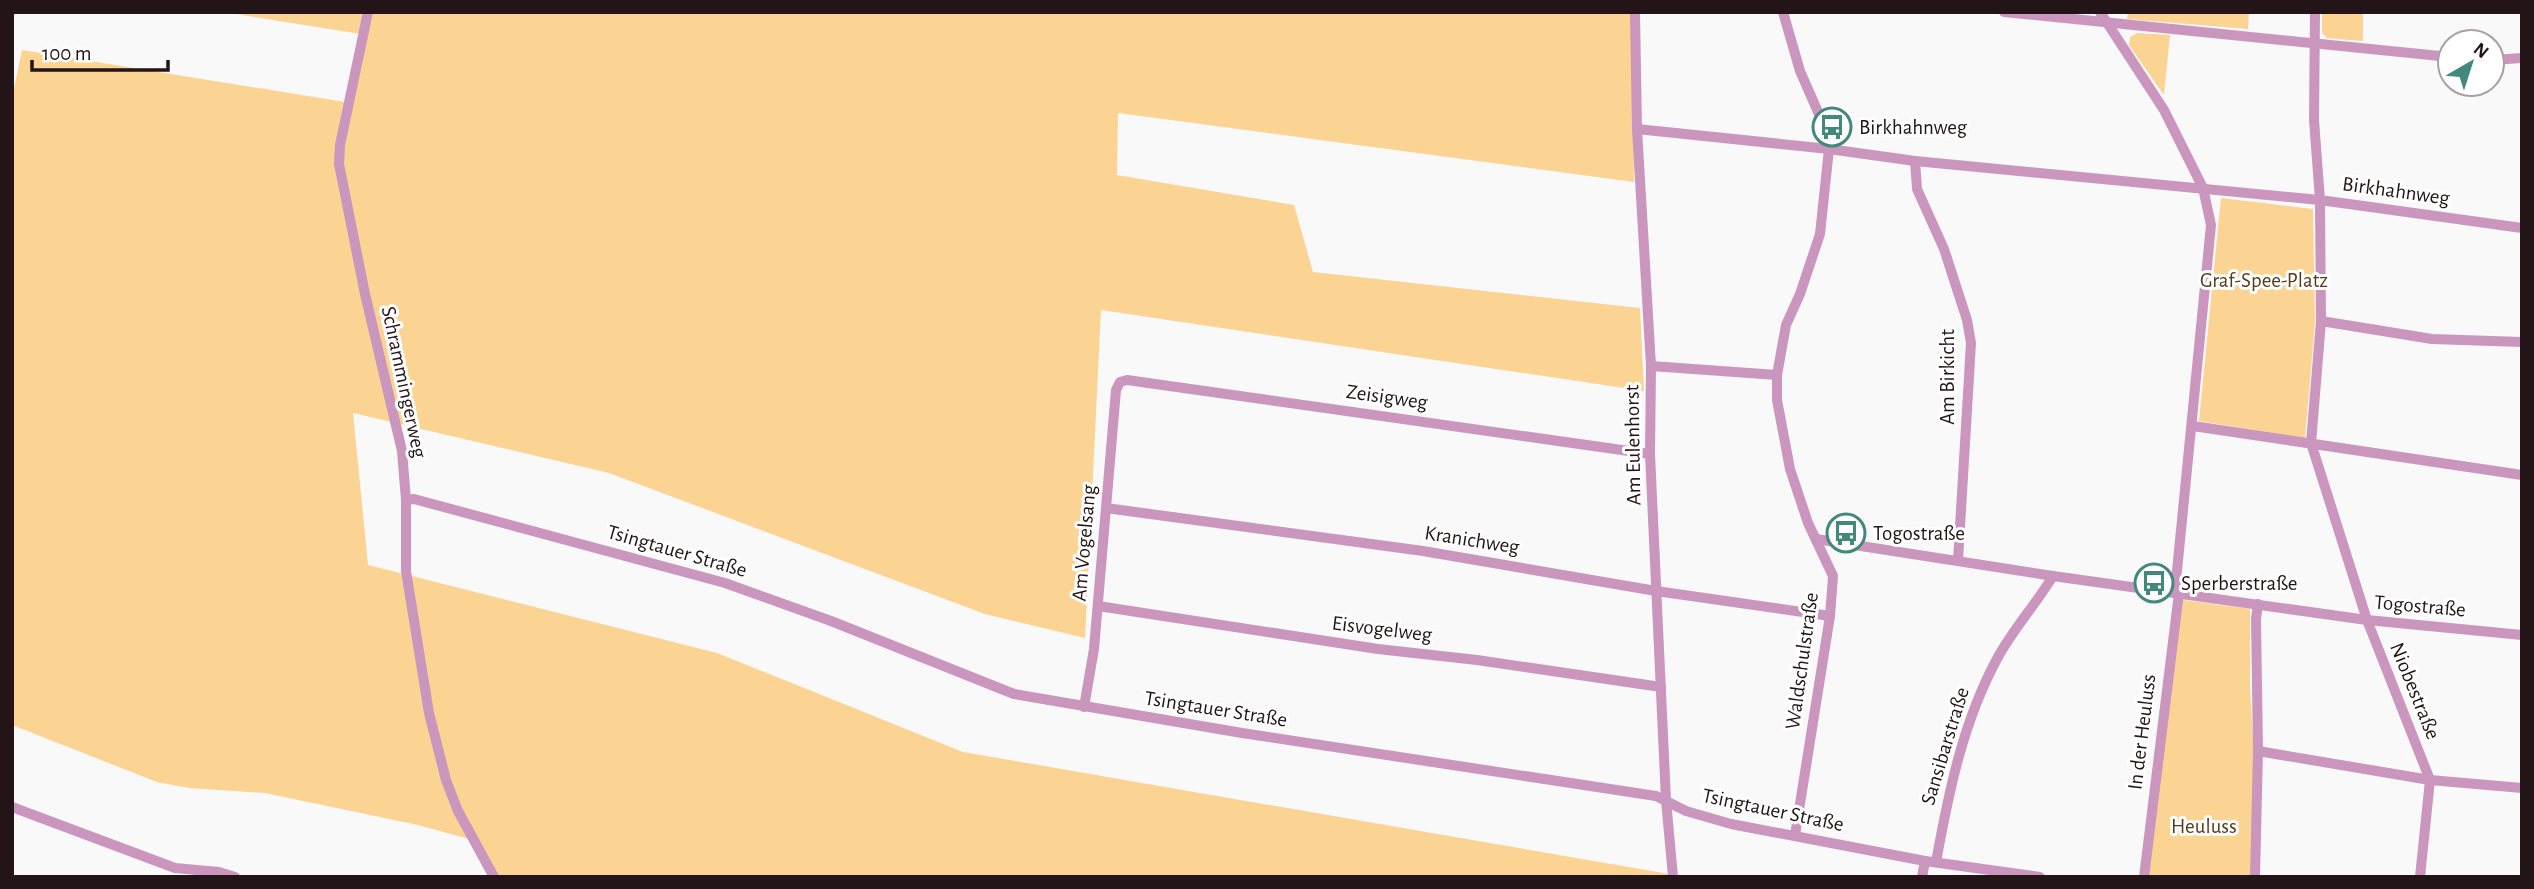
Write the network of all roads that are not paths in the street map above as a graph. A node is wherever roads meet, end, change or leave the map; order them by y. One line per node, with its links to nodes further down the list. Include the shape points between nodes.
1 (368, 12): 25 (street, Schrammingerweg, via 339,164 400,441)
2 (1635, 12): 10 (street, Am Eulenhorst)
3 (1783, 12): 11 (street, Waldschulstraße)
4 (2004, 12): 7 (street)
5 (2100, 12): 7 (street)
6 (2315, 12): 8 (street)
7 (2106, 24): 8 (street); 13 (street, via 2164,110)
8 (2315, 45): 9 (street); 14 (street)
9 (2436, 56)
10 (1637, 129): 11 (street, Birkhahnweg); 18 (street, Am Eulenhorst)
11 (1829, 149): 12 (street, Birkhahnweg); 19 (street, Waldschulstraße, via 1820,233 1784,332)
12 (1915, 161): 13 (street, Birkhahnweg); 28 (street, Am Birkicht, via 1917,189 1957,286 1971,343)
13 (2203, 188): 14 (street, Birkhahnweg); 21 (street, via 2211,225)
14 (2320, 200): 15 (street, Birkhahnweg); 16 (street)
15 (2522, 228)
16 (2321, 321): 17 (street, via 2432,339); 22 (street)
17 (2522, 342)
18 (1651, 366): 19 (street); 23 (street, Am Eulenhorst)
19 (1777, 375): 27 (street, Waldschulstraße, via 1787,456)
20 (1120, 382): 23 (street, Zeisigweg); 26 (street, Am Vogelsang)
21 (2193, 426): 22 (street); 31 (street, via 2176,581)
22 (2311, 443): 24 (street); 35 (street, Niobestraße)
23 (1650, 454): 30 (street, Am Eulenhorst)
24 (2522, 475)
25 (406, 500): 38 (street, Tsingtauer Straße, via 725,583 1014,694); 47 (street, Schrammingerweg, via 406,570 429,713 458,811)
26 (1106, 508): 30 (street, Kranichweg, via 1423,551); 33 (street, Am Vogelsang)
27 (1816, 539): 28 (street, Togostraße); 34 (street, Waldschulstraße, via 1833,576)
28 (1958, 560): 29 (street, Togostraße)
29 (2053, 576): 31 (street, Togostraße); 45 (street, Sansibarstraße, via 2000,653 1975,704)
30 (1656, 591): 34 (street, Kranichweg); 37 (street, Am Eulenhorst)
31 (2179, 593): 32 (street, Togostraße); 51 (street, In der Heuluss)
32 (2258, 604): 35 (street, Togostraße); 39 (street)
33 (1098, 606): 37 (street, Eisvogelweg); 38 (street, Am Vogelsang)
34 (1830, 616): 44 (street, Waldschulstraße)
35 (2367, 620): 36 (street, Togostraße); 40 (street, Niobestraße)
36 (2522, 635)
37 (1661, 687): 42 (street, Am Eulenhorst)
38 (1084, 707): 42 (street, Tsingtauer Straße)
39 (2258, 751): 40 (street); 52 (street)
40 (2430, 780): 41 (street); 53 (street, Niobestraße)
41 (2522, 788)
42 (1666, 800): 44 (street, Tsingtauer Straße, via 1731,824); 48 (street, Am Eulenhorst)
43 (12, 807): 46 (street, via 175,868)
44 (1795, 835): 45 (street, Tsingtauer Straße)
45 (1931, 862): 49 (street, Sansibarstraße); 50 (street, Tsingtauer Straße)
46 (235, 877)
47 (494, 877)
48 (1673, 877)
49 (1922, 877)
50 (2040, 877)
51 (2144, 877)
52 (2255, 877)
53 (2420, 877)

